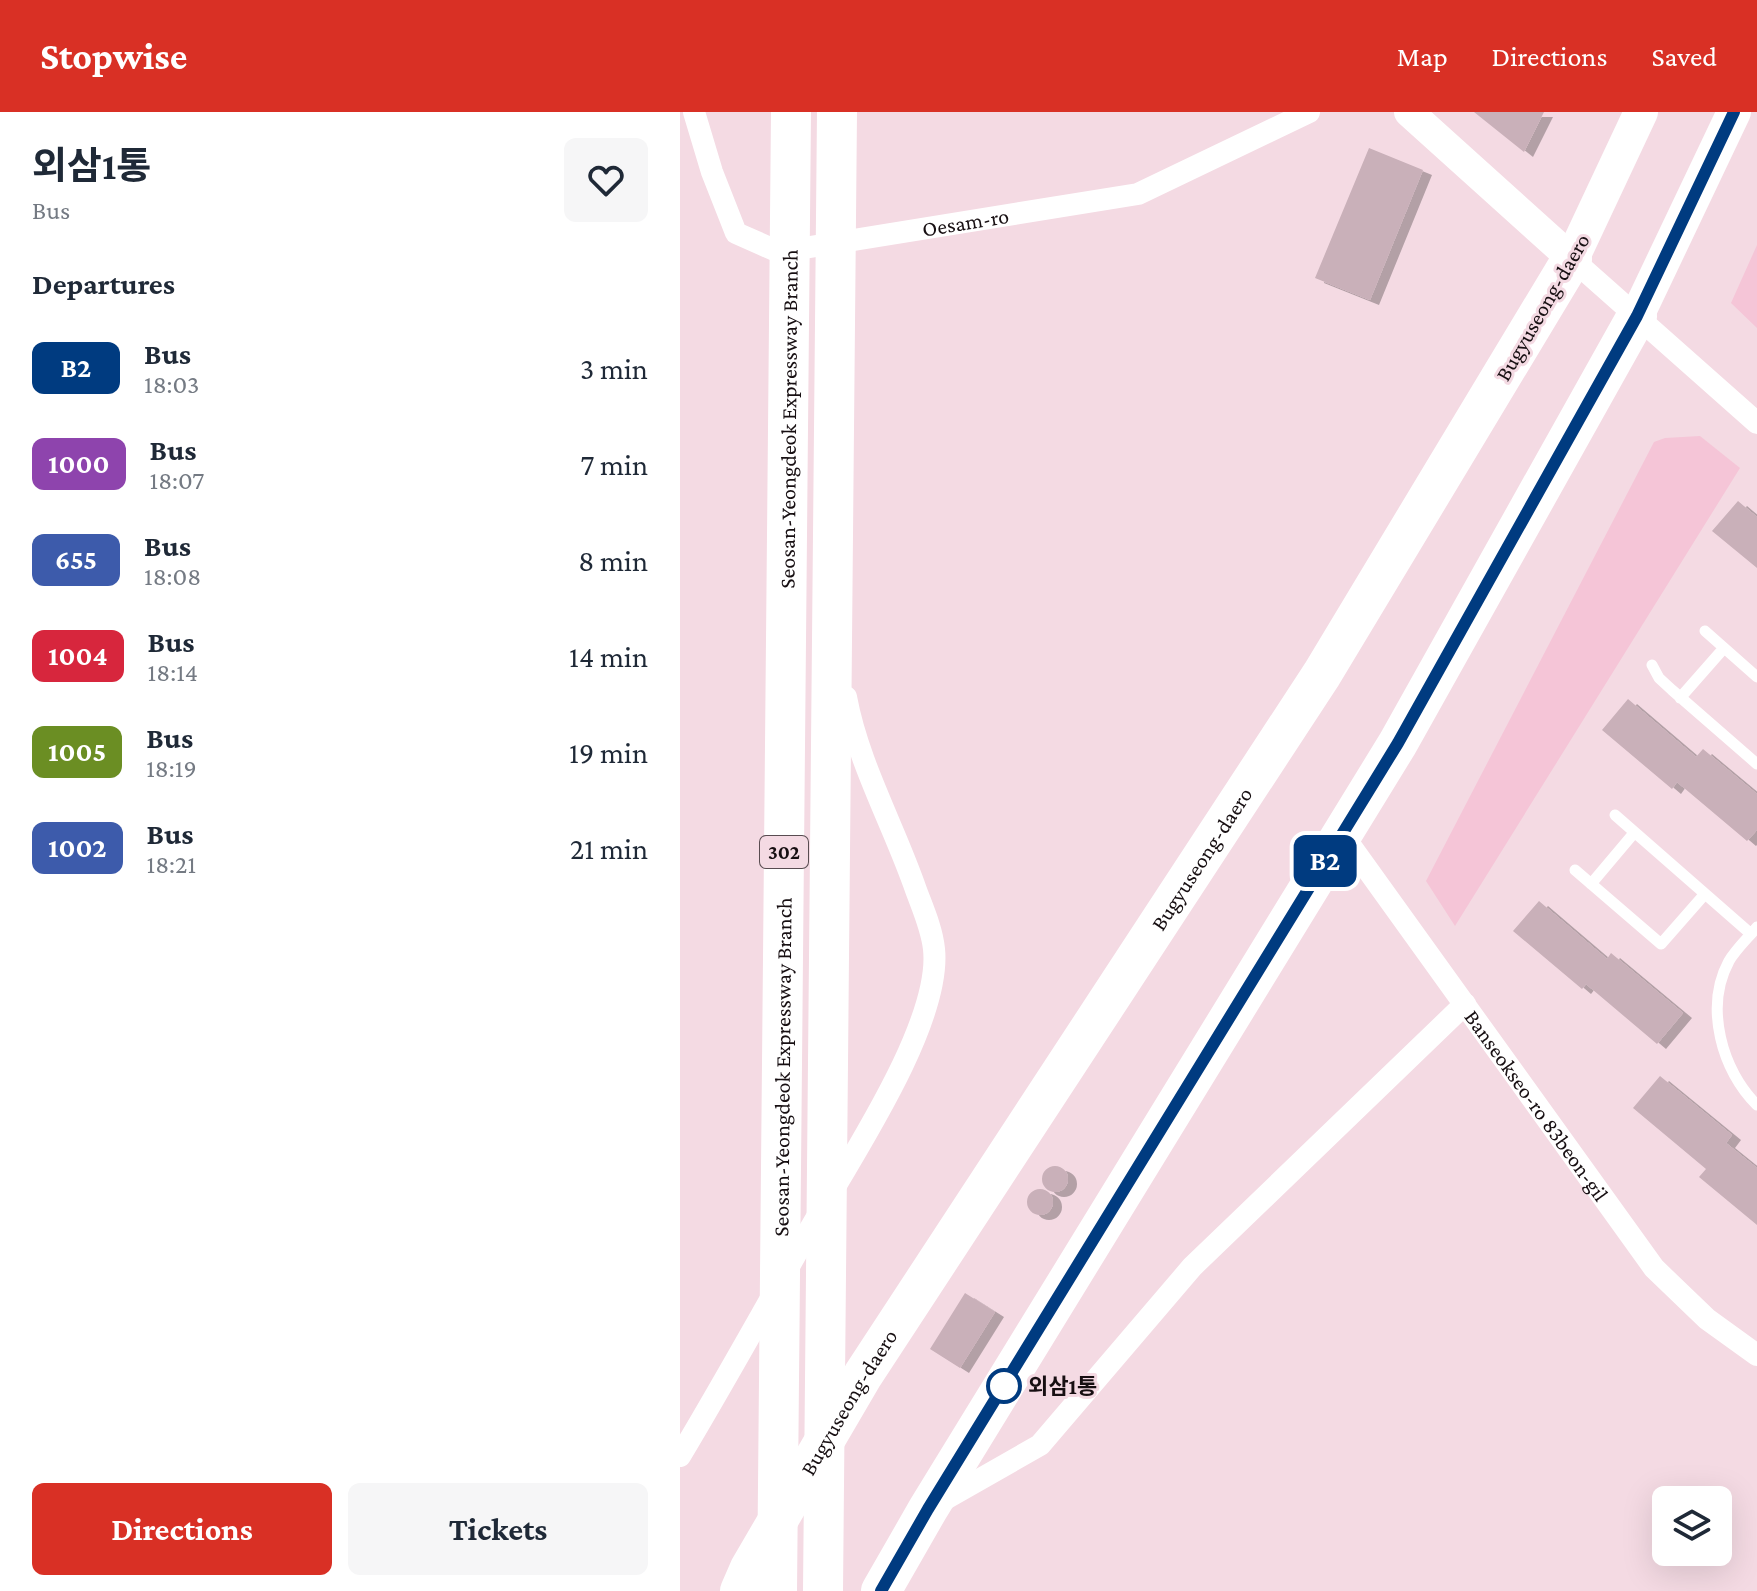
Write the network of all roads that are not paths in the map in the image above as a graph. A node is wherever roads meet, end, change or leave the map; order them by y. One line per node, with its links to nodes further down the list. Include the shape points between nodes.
1 (694, 112): 8 (street, Oesam-ro, via 736,233 779,252)
2 (791, 112): 31 (highway, Seosan-Yeongdeok Expressway Branch / 302)
3 (837, 112): 32 (highway, Seosan-Yeongdeok Expressway Branch / 302)
4 (1309, 112): 8 (street, Oesam-ro, via 1138,194)
5 (1409, 112): 9 (street)
6 (1641, 112): 9 (main road, Bugyuseong-daero)
7 (1734, 112): 10 (main road)
8 (842, 241): 28 (street, via 845,691 852,726 926,917 934,949 932,980 897,1077)
9 (1572, 259): 10 (street); 31 (highway, Bugyuseong-daero, via 1322,674 863,1375)
10 (1637, 316): 11 (street); 20 (highway)
11 (1757, 423)
12 (1705, 631): 13 (lane)
13 (1724, 648): 15 (lane); 16 (lane)
14 (1652, 665): 16 (lane)
15 (1757, 677)
16 (1680, 698): 17 (lane)
17 (1757, 764)
18 (1615, 815): 19 (lane)
19 (1634, 833): 22 (lane); 23 (lane)
20 (1342, 834): 25 (street, Banseokseo-ro 83beon-gil); 29 (highway)
21 (1575, 870): 22 (lane)
22 (1591, 884): 23 (lane, via 1661,944)
23 (1704, 895): 24 (lane)
24 (1754, 931): 26 (lane, via 1729,961 1719,993 1718,1024 1729,1066)
25 (1465, 1004): 27 (street, Banseokseo-ro 83beon-gil, via 1654,1268 1707,1319); 29 (street, via 1192,1267 1040,1445)
26 (1757, 1105)
27 (1757, 1355)
28 (680, 1456)
29 (928, 1509): 30 (highway)
30 (889, 1583)
31 (750, 1585)
32 (823, 1591)

